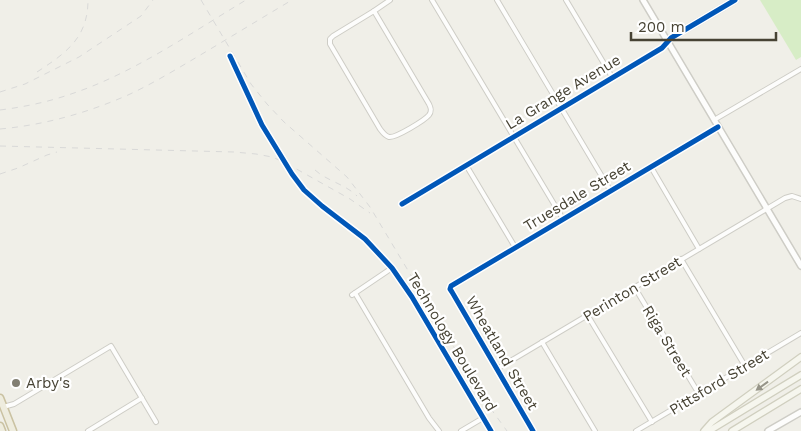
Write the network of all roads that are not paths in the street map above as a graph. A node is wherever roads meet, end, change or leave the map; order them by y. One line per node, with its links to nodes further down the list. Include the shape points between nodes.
1 (390, 0): 7 (street)
2 (432, 0): 15 (street)
3 (497, 0): 12 (street)
4 (566, 0): 11 (street)
5 (643, 0): 8 (street)
6 (735, 0): 8 (street, La Grange Avenue)
7 (374, 11): 7 (street, via 332,36 330,44 380,129 390,137 425,118 431,109)
8 (667, 42): 11 (street, La Grange Avenue); 13 (street)
9 (230, 56): 27 (street, Technology Boulevard, via 262,125 304,190 364,239)
10 (801, 69): 13 (street)
11 (612, 77): 12 (street, La Grange Avenue)
12 (561, 108): 15 (street, La Grange Avenue); 18 (street)
13 (714, 120): 14 (street)
14 (718, 126): 17 (street, Truesdale Street); 21 (street)
15 (514, 137): 16 (street, La Grange Avenue); 22 (street)
16 (466, 165): 20 (street, La Grange Avenue); 23 (street)
17 (651, 166): 18 (street, Truesdale Street); 24 (street)
18 (610, 190): 22 (street, Truesdale Street)
19 (801, 199): 21 (street, Perinton Street, via 789,196)
20 (402, 204)
21 (767, 209): 24 (street, Perinton Street); 26 (street)
22 (563, 219): 23 (street, Truesdale Street)
23 (516, 247): 28 (street, Truesdale Street)
24 (699, 249): 25 (street, Perinton Street)
25 (681, 260): 29 (street, Perinton Street); 34 (street)
26 (801, 266)
27 (392, 268): 43 (street, Technology Boulevard, via 412,296); 50 (street, via 353,294)
28 (450, 287): 35 (street, Wheatland Street)
29 (635, 288): 30 (street, Perinton Street); 38 (street, Riga Street)
30 (588, 316): 32 (street, Perinton Street); 45 (street)
31 (801, 333): 34 (street, Pittsford Street)
32 (542, 342): 35 (street, Perinton Street); 54 (street)
33 (801, 357): 56 (main road, one-way to 56)
34 (745, 366): 38 (street, Pittsford Street)
35 (497, 369): 53 (street, Wheatland Street)
36 (801, 375): 57 (main road)
37 (801, 389): 58 (main road)
38 (699, 394): 45 (street, Pittsford Street)
39 (0, 398): 41 (highway)
40 (142, 398): 41 (street, via 111,346 14,404); 44 (street); 49 (street)
41 (3, 407): 48 (highway)
42 (801, 412): 59 (street)
43 (483, 418): 51 (street); 52 (street, Technology Boulevard)
44 (156, 422)
45 (652, 422): 55 (street, Pittsford Street)
46 (0, 426): 47 (highway)
47 (2, 431)
48 (13, 431)
49 (88, 431)
50 (439, 431)
51 (461, 431)
52 (492, 431)
53 (533, 431)
54 (596, 431)
55 (636, 431)
56 (704, 431)
57 (709, 431)
58 (732, 431)
59 (768, 431)

